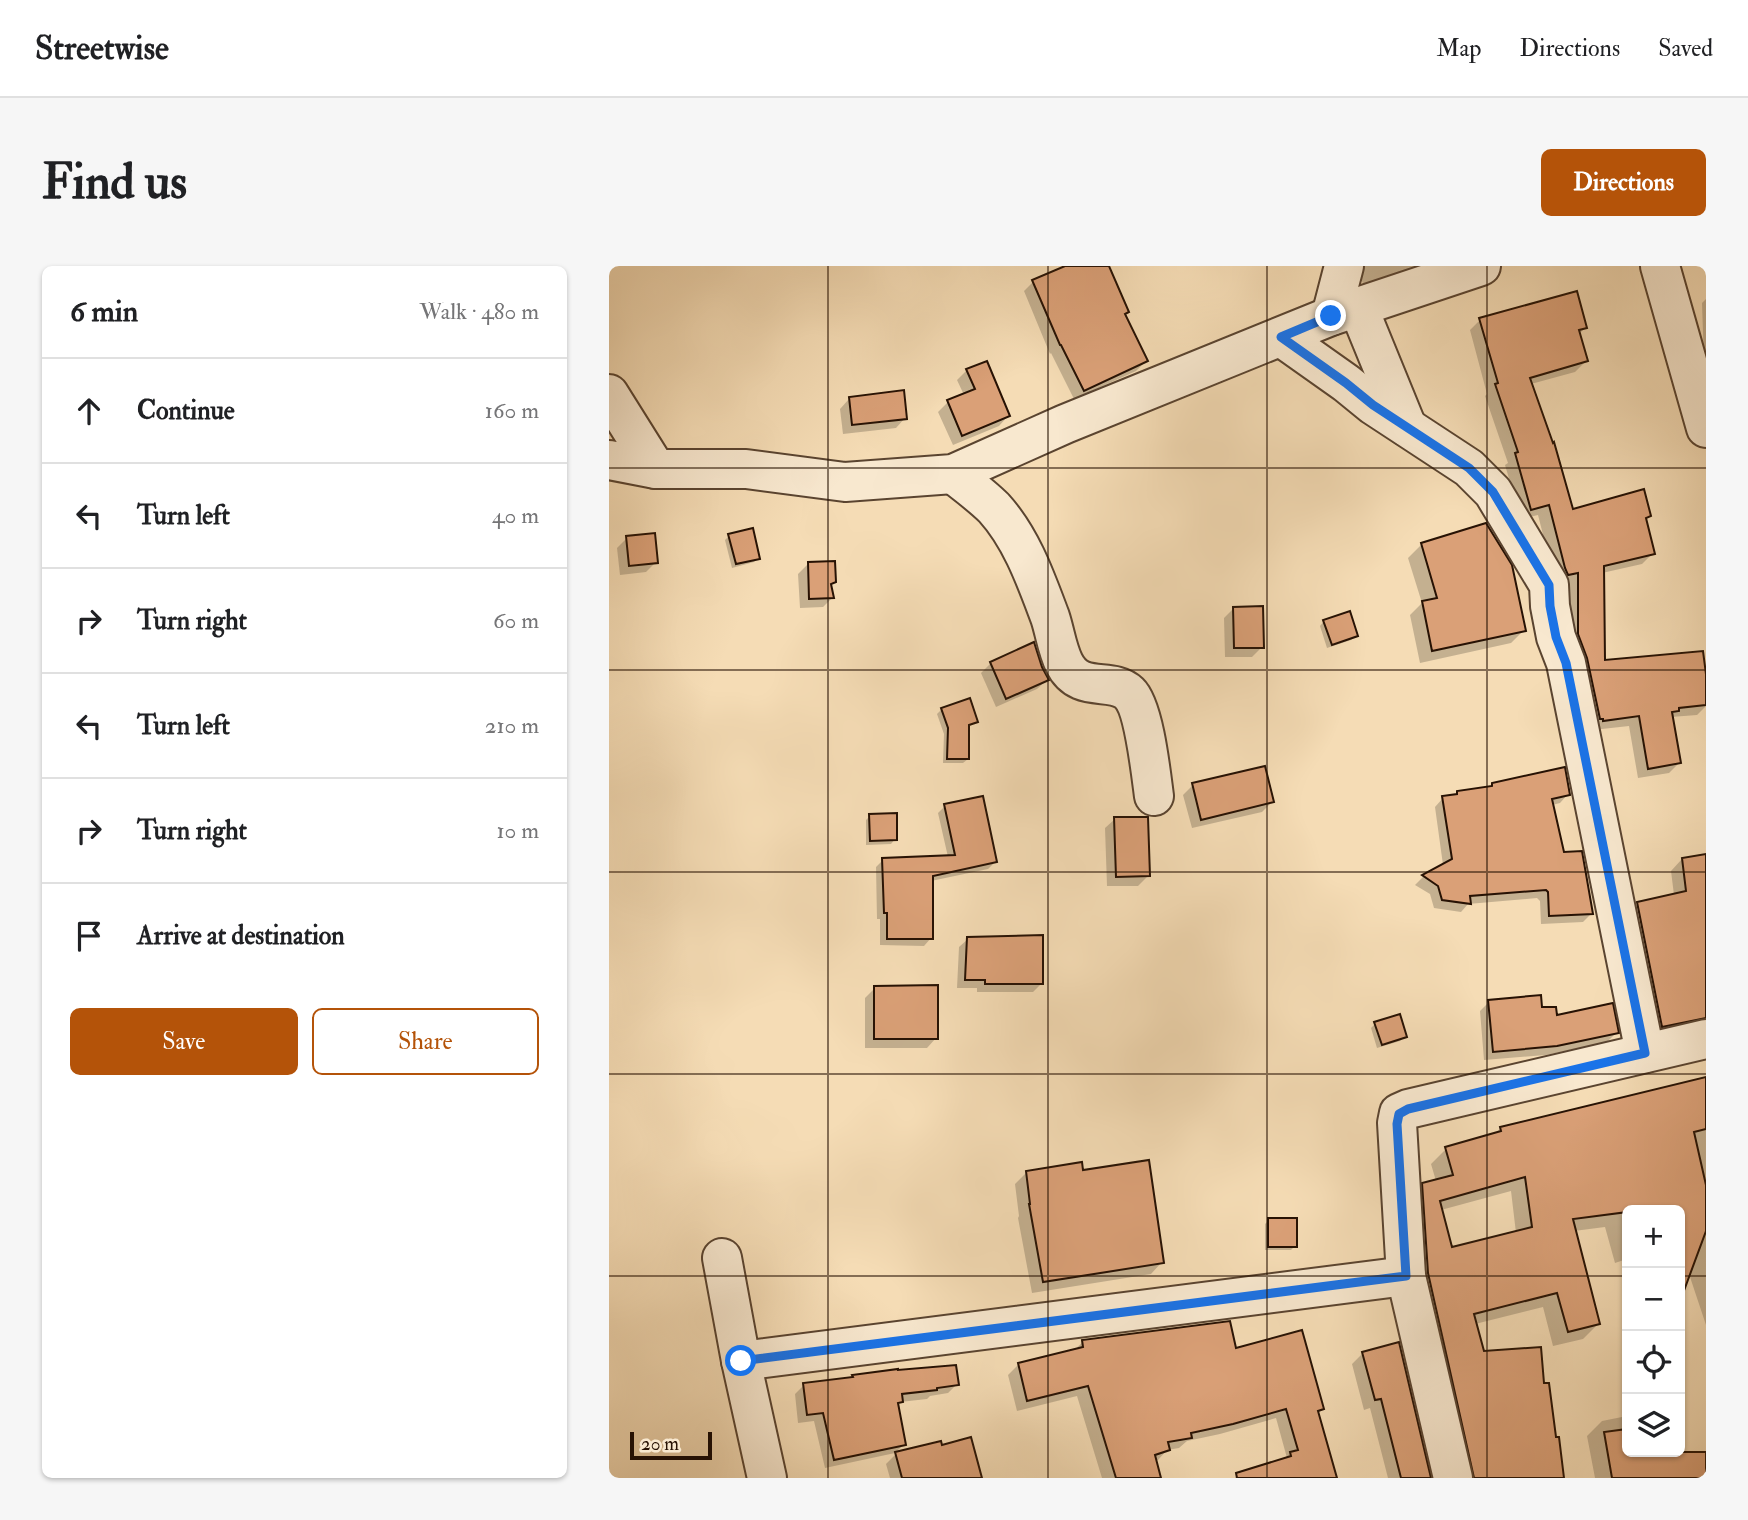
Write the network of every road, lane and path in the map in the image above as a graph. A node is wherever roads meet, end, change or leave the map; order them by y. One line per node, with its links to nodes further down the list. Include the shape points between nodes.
1 (1344, 266): 4 (street)
2 (1481, 266): 4 (street)
3 (1660, 266): 8 (street)
4 (1345, 312): 5 (street); 7 (street)
5 (1281, 337): 7 (street); 11 (street)
6 (609, 394): 10 (street)
7 (1407, 427): 14 (street, via 1469,468 1493,492 1549,585 1556,637 1566,663)
8 (1706, 428)
9 (609, 460): 10 (street)
10 (656, 469): 11 (street, via 746,469 845,482)
11 (953, 474): 12 (street, via 994,509 1017,541 1034,575 1064,663 1074,677 1118,687 1136,702)
12 (1154, 796)
13 (1706, 1039): 14 (street)
14 (1645, 1053): 16 (street, via 1399,1114)
15 (722, 1258): 17 (street)
16 (1406, 1276): 17 (street); 19 (street)
17 (741, 1361): 18 (street)
18 (767, 1478)
19 (1453, 1478)

